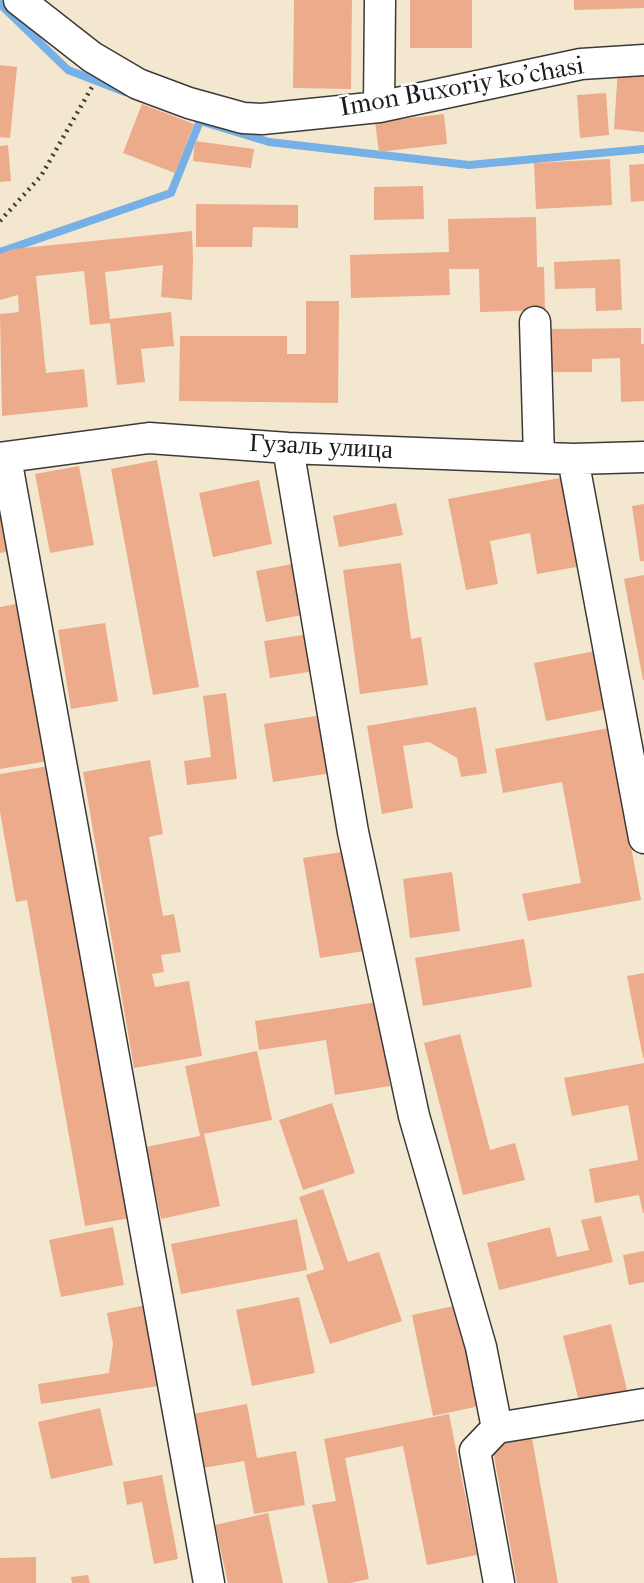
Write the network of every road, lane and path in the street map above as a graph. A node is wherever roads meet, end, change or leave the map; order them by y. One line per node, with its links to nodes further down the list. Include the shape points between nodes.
1 (19, 0): 4 (street, Imon Buxoriy ko'chasi)
2 (380, 0): 5 (street)
3 (644, 60): 5 (street, Imon Buxoriy ko'chasi, via 581,64)
4 (105, 65): 5 (street, Imon Buxoriy ko'chasi, via 163,94 243,118); 6 (path, via 41,176)
5 (379, 107)
6 (0, 221)
7 (536, 323): 9 (street)
8 (288, 448): 9 (street, Гузаль улица); 11 (street, Гузаль улица, via 149,438); 15 (street, via 359,859 414,1116 481,1348)
9 (539, 457): 12 (street, Гузаль улица)
10 (644, 457): 12 (street, Гузаль улица)
11 (3, 458): 16 (street)
12 (573, 459): 13 (street)
13 (644, 838)
14 (644, 1404): 15 (street)
15 (497, 1427): 17 (street, via 475,1451)
16 (209, 1583)
17 (499, 1583)

